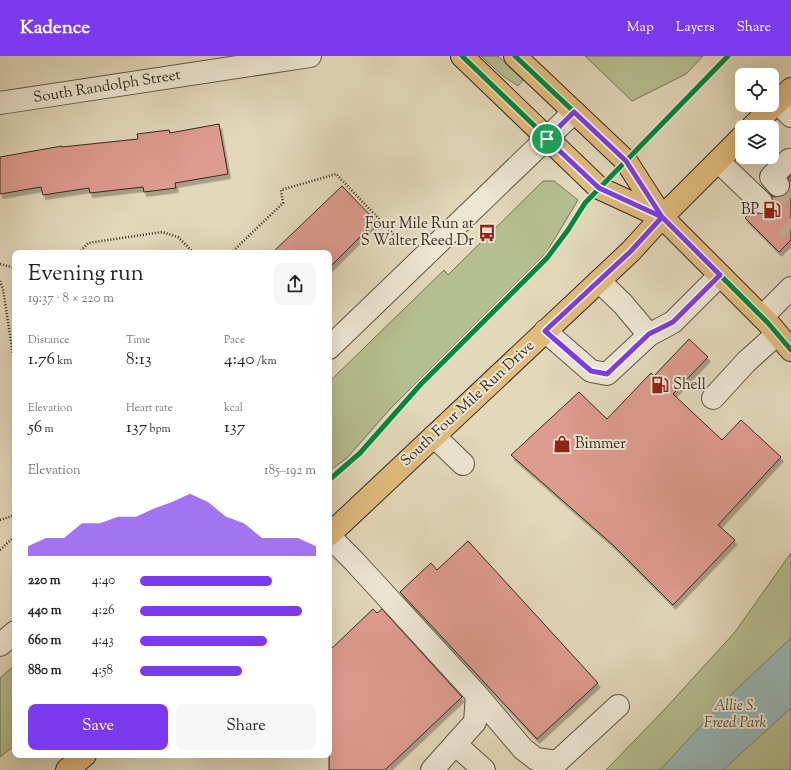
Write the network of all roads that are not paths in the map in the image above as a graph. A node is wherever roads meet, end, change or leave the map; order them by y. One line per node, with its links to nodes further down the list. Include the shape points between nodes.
1 (310, 56): 4 (street, South Randolph Street)
2 (462, 56): 9 (main road)
3 (515, 56): 7 (main road)
4 (272, 59): 6 (street, South Randolph Street)
5 (786, 102): 8 (main road)
6 (0, 103)
7 (574, 112): 9 (street); 13 (main road, via 626,161)
8 (762, 120)
9 (547, 139): 13 (main road, via 599,188); 21 (street)
10 (735, 144): 12 (main road, South Four Mile Run Drive)
11 (790, 160): 12 (street, via 775,181 758,198)
12 (718, 161): 13 (main road, South Four Mile Run Drive)
13 (662, 217): 14 (main road); 15 (main road, South Four Mile Run Drive)
14 (720, 275): 17 (main road); 19 (street, via 673,322)
15 (599, 281): 18 (main road, South Four Mile Run Drive); 19 (street)
16 (791, 288): 17 (street)
17 (762, 317): 20 (main road)
18 (545, 331): 19 (street, via 591,371 607,374); 23 (main road, South Four Mile Run Drive)
19 (649, 334)
20 (784, 342): 22 (street, via 746,362)
21 (332, 345)
22 (713, 398)
23 (434, 436): 24 (street); 25 (main road, South Four Mile Run Drive)
24 (463, 464)
25 (332, 533)
26 (332, 539): 29 (street)
27 (12, 635): 28 (street)
28 (0, 645)
29 (478, 695): 30 (street, via 523,749 536,759 557,762); 31 (street, via 475,722)
30 (618, 706)
31 (455, 744): 34 (street); 35 (street)
32 (81, 758): 33 (main road)
33 (67, 770)
34 (432, 770)
35 (484, 770)

